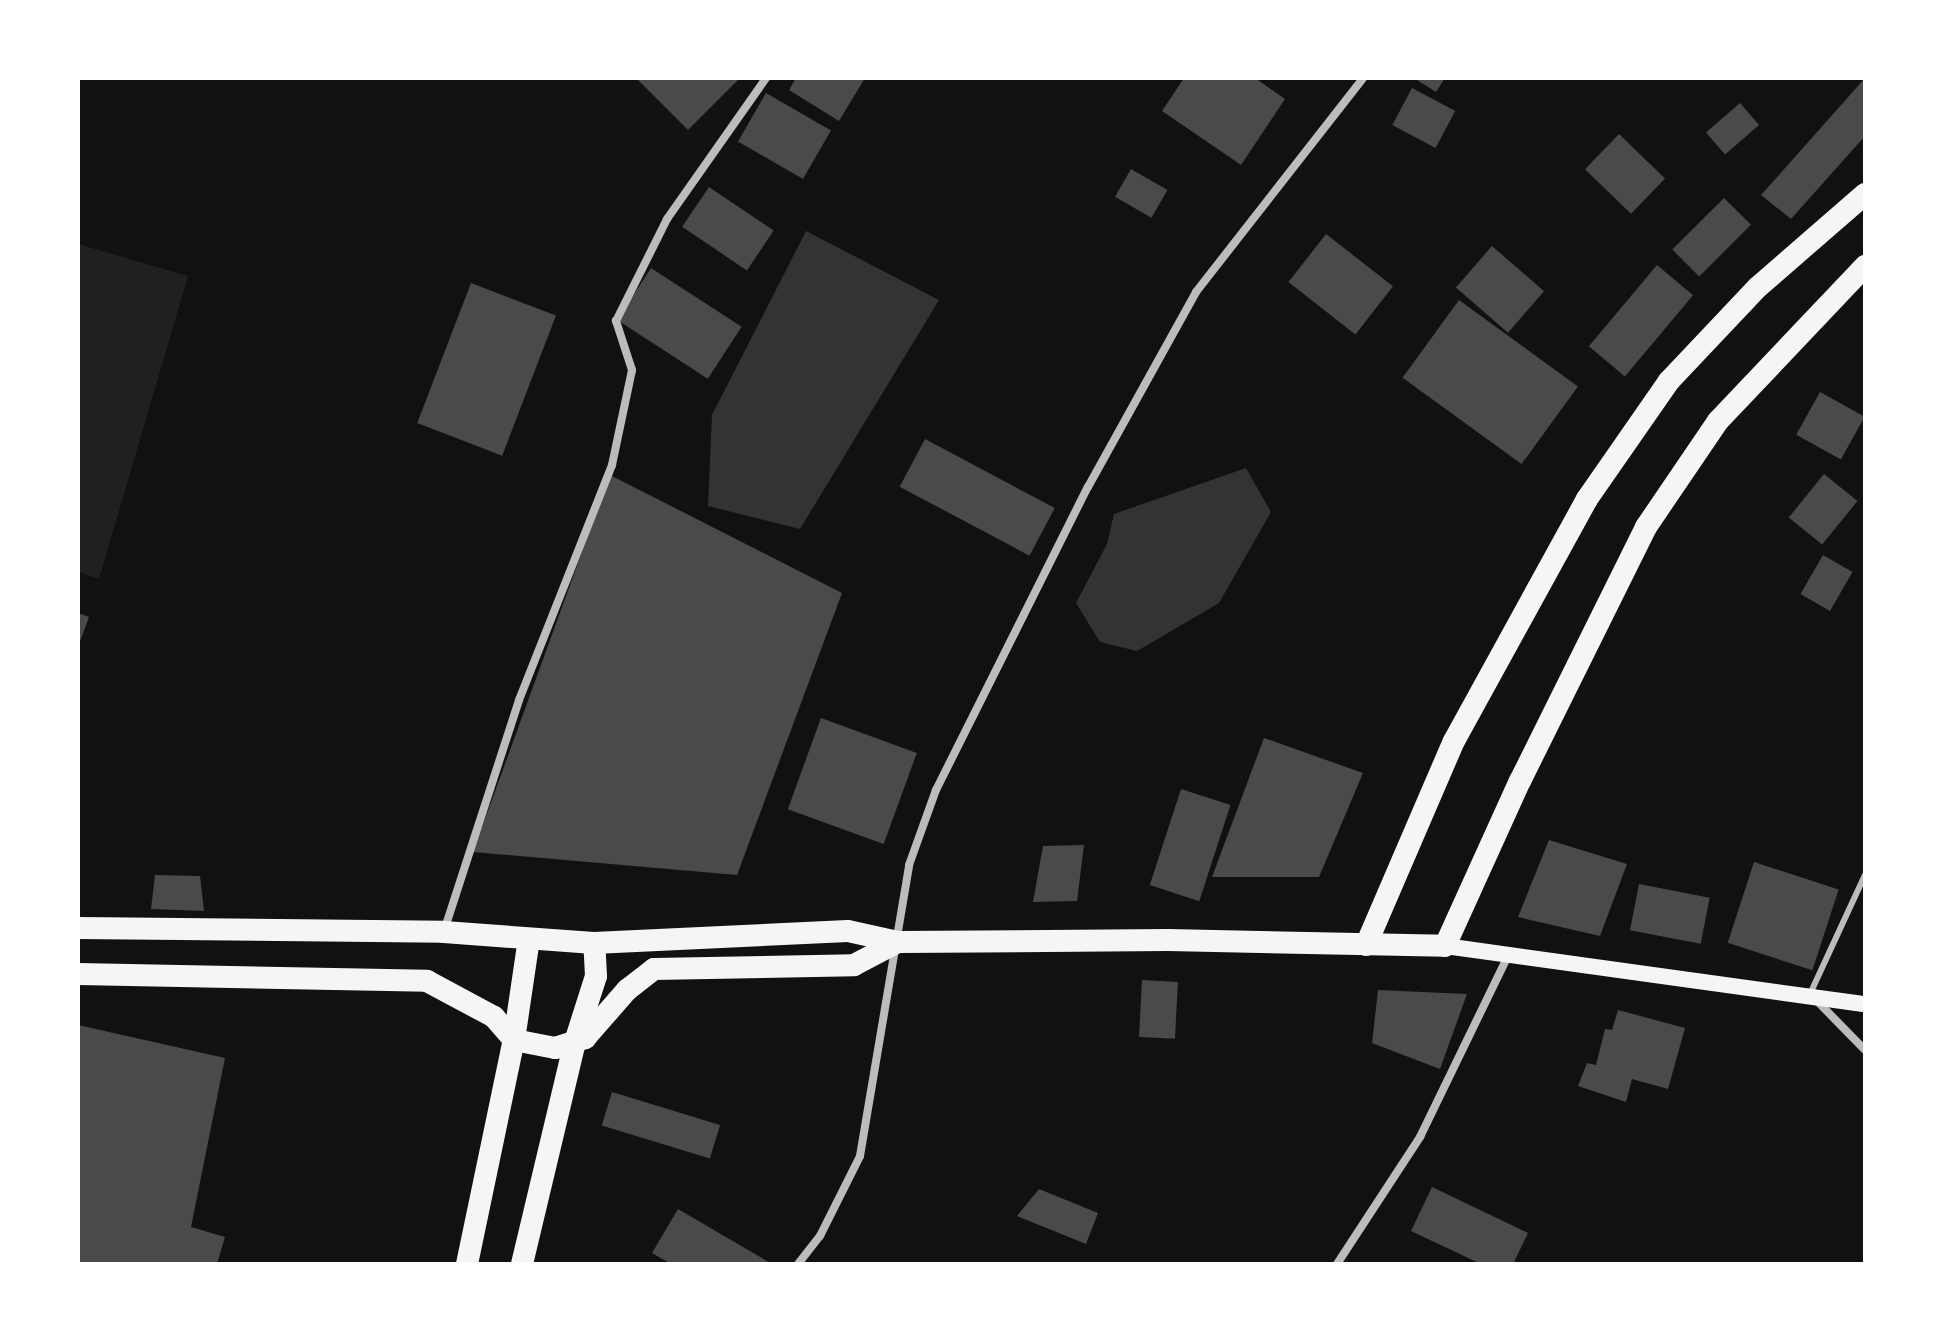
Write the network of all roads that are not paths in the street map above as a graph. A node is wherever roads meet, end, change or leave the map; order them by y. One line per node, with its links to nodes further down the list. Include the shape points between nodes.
1 (766, 78): 7 (street, via 667,219 616,321 632,370 612,465 519,700)
2 (1363, 78): 9 (street, via 1196,292 1088,487 936,790 909,865)
3 (1865, 194): 11 (highway, via 1758,287 1669,381 1587,499 1454,741)
4 (1865, 266): 12 (highway, via 1718,421 1646,527)
5 (1865, 875): 15 (lane)
6 (78, 928): 7 (highway)
7 (444, 932): 8 (highway)
8 (529, 939): 10 (highway); 17 (highway)
9 (898, 942): 10 (highway, via 848,931); 11 (highway); 18 (highway, via 854,965 654,969); 22 (street, via 860,1156 820,1236)
10 (594, 943): 18 (highway, via 596,976)
11 (1366, 945): 12 (highway)
12 (1445, 946): 13 (main road)
13 (1508, 956): 15 (main road); 23 (street, via 1420,1137)
14 (78, 974): 17 (highway, via 427,981 494,1017)
15 (1810, 994): 16 (main road); 19 (street)
16 (1865, 1004)
17 (514, 1040): 18 (highway, via 555,1048); 20 (highway)
18 (574, 1045): 21 (highway)
19 (1865, 1050)
20 (467, 1264)
21 (522, 1264)
22 (798, 1264)
23 (1337, 1264)

